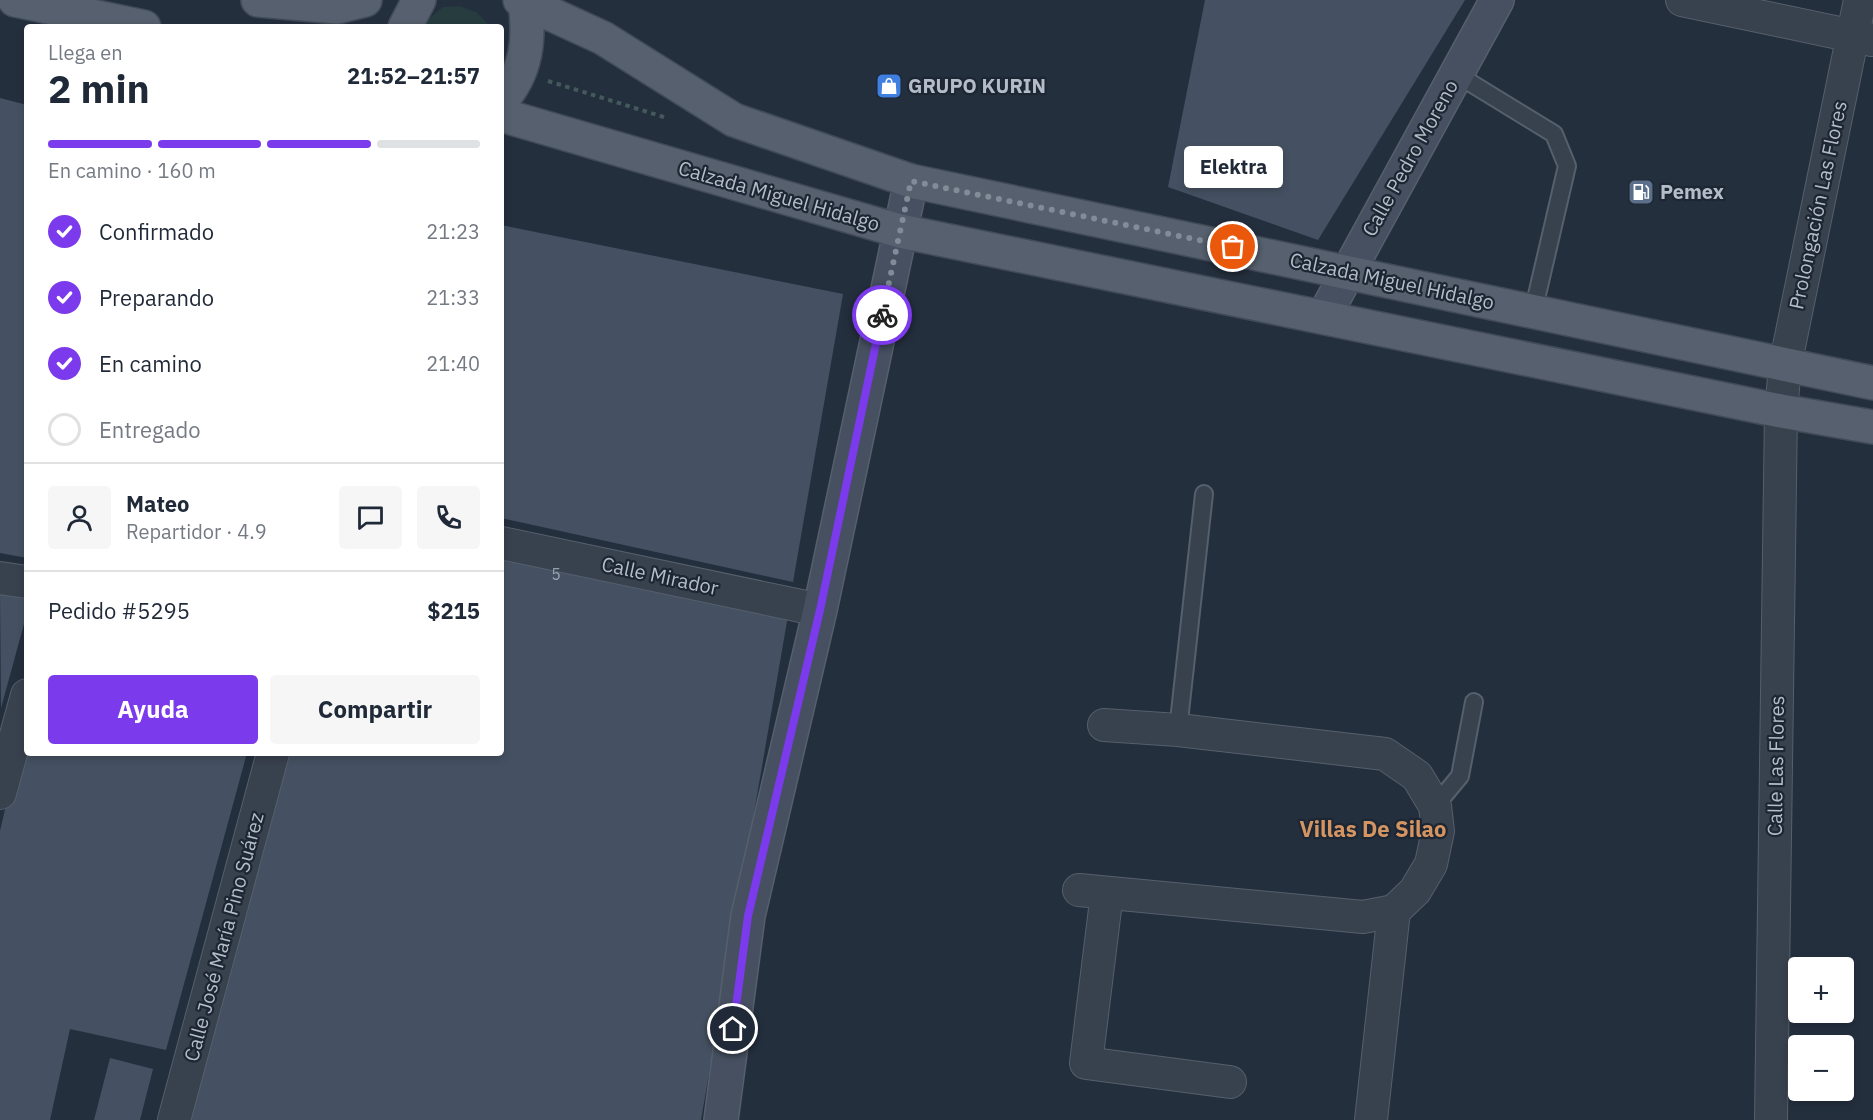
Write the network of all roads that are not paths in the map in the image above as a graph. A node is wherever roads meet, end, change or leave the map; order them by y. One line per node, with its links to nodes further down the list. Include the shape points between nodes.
1 (15, 0): 9 (main road)
2 (258, 0): 3 (main road, via 337,8)
3 (365, 0)
4 (419, 0): 10 (main road)
5 (1497, 0): 12 (street, Calle Pedro Moreno)
6 (1682, 0): 11 (street)
7 (1860, 0): 11 (street, Prolongación Las Flores)
8 (522, 1): 13 (main road, via 529,32 524,62 512,90); 15 (main road, Calzada Miguel Hidalgo, via 603,38 734,120)
9 (130, 24)
10 (407, 24)
11 (1863, 38): 20 (street, Prolongación Las Flores)
12 (1456, 74): 17 (street, Calle Pedro Moreno); 18 (lane, via 1554,134 1567,166)
13 (504, 98)
14 (504, 116): 16 (main road, Calzada Miguel Hidalgo)
15 (911, 181): 16 (street); 17 (main road, Calzada Miguel Hidalgo)
16 (900, 231): 19 (main road, Calzada Miguel Hidalgo); 28 (street)
17 (1347, 271): 18 (main road, Calzada Miguel Hidalgo); 19 (street, Calle Pedro Moreno)
18 (1533, 312): 20 (main road, Calzada Miguel Hidalgo)
19 (1324, 316): 22 (main road, Calzada Miguel Hidalgo)
20 (1785, 366): 21 (main road, Calzada Miguel Hidalgo); 22 (street, Prolongación Las Flores)
21 (1873, 383)
22 (1781, 411): 23 (main road, Calzada Miguel Hidalgo); 41 (street, Calle Las Flores)
23 (1873, 427)
24 (1204, 494): 32 (lane)
25 (504, 544): 28 (street, Calle Mirador)
26 (0, 578): 27 (street)
27 (24, 582)
28 (820, 610): 39 (street, via 748,916)
29 (1474, 702): 35 (lane, via 1460,776)
30 (24, 706): 34 (street)
31 (1104, 726): 32 (street)
32 (1178, 730): 35 (street, via 1385,754 1417,776)
33 (272, 756): 38 (street, Calle José María Pino Suárez)
34 (0, 793)
35 (1435, 806): 36 (street, via 1438,831 1431,864 1415,891)
36 (1394, 911): 37 (street, via 1363,917 1093,891 1086,1063); 40 (street)
37 (1230, 1082)
38 (174, 1120)
39 (722, 1120)
40 (1371, 1120)
41 (1771, 1120)

